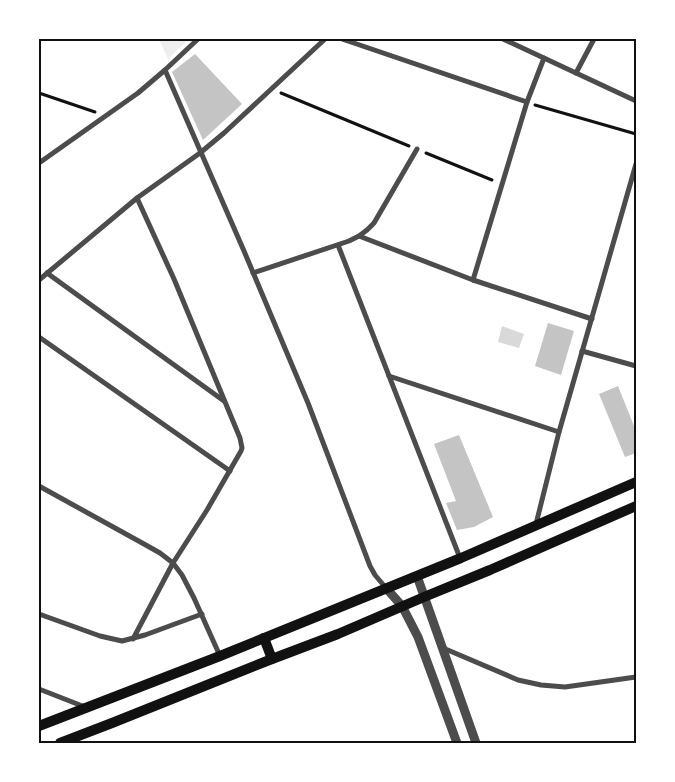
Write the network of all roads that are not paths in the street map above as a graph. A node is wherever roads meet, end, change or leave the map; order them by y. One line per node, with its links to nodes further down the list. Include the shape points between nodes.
1 (198, 39): 7 (street)
2 (325, 39): 12 (street, via 247,113)
3 (342, 39): 10 (street)
4 (503, 39): 6 (street)
5 (594, 39): 8 (street)
6 (544, 58): 8 (street); 10 (street)
7 (165, 70): 12 (street); 13 (street)
8 (576, 73): 9 (street)
9 (636, 101)
10 (527, 102): 21 (street)
11 (417, 149): 16 (street, via 378,217)
12 (200, 152): 15 (street); 19 (street)
13 (39, 163)
14 (636, 164): 22 (street)
15 (136, 198): 18 (street); 27 (street, via 174,279)
16 (359, 236): 17 (street); 21 (street)
17 (338, 245): 19 (street); 26 (street)
18 (46, 273): 20 (street); 27 (street)
19 (253, 273): 37 (street, via 308,403 370,566)
20 (39, 280)
21 (473, 280): 22 (street)
22 (592, 319): 24 (street)
23 (39, 337): 29 (street)
24 (582, 351): 25 (street); 28 (street)
25 (636, 366)
26 (389, 376): 28 (street); 34 (street)
27 (224, 401): 29 (street, via 242,444)
28 (559, 432): 33 (street)
29 (230, 471): 35 (street)
30 (636, 482): 33 (main road)
31 (39, 486): 35 (street)
32 (636, 506): 38 (main road)
33 (536, 525): 34 (main road)
34 (461, 558): 36 (main road)
35 (173, 563): 41 (street); 43 (street)
36 (417, 576): 37 (main road); 38 (street)
37 (386, 588): 39 (street); 42 (main road)
38 (424, 597): 39 (main road); 44 (street)
39 (402, 606): 46 (main road); 52 (street, via 418,637)
40 (39, 614): 43 (street, via 111,639)
41 (202, 614): 43 (street); 45 (street)
42 (264, 638): 45 (main road); 46 (main road)
43 (133, 639)
44 (442, 648): 47 (street, via 518,680 541,685 565,687); 53 (street)
45 (220, 656): 49 (main road)
46 (272, 658): 51 (main road)
47 (636, 677)
48 (39, 690): 49 (street)
49 (86, 707): 50 (main road)
50 (39, 726)
51 (60, 743)
52 (457, 743)
53 (476, 743)

